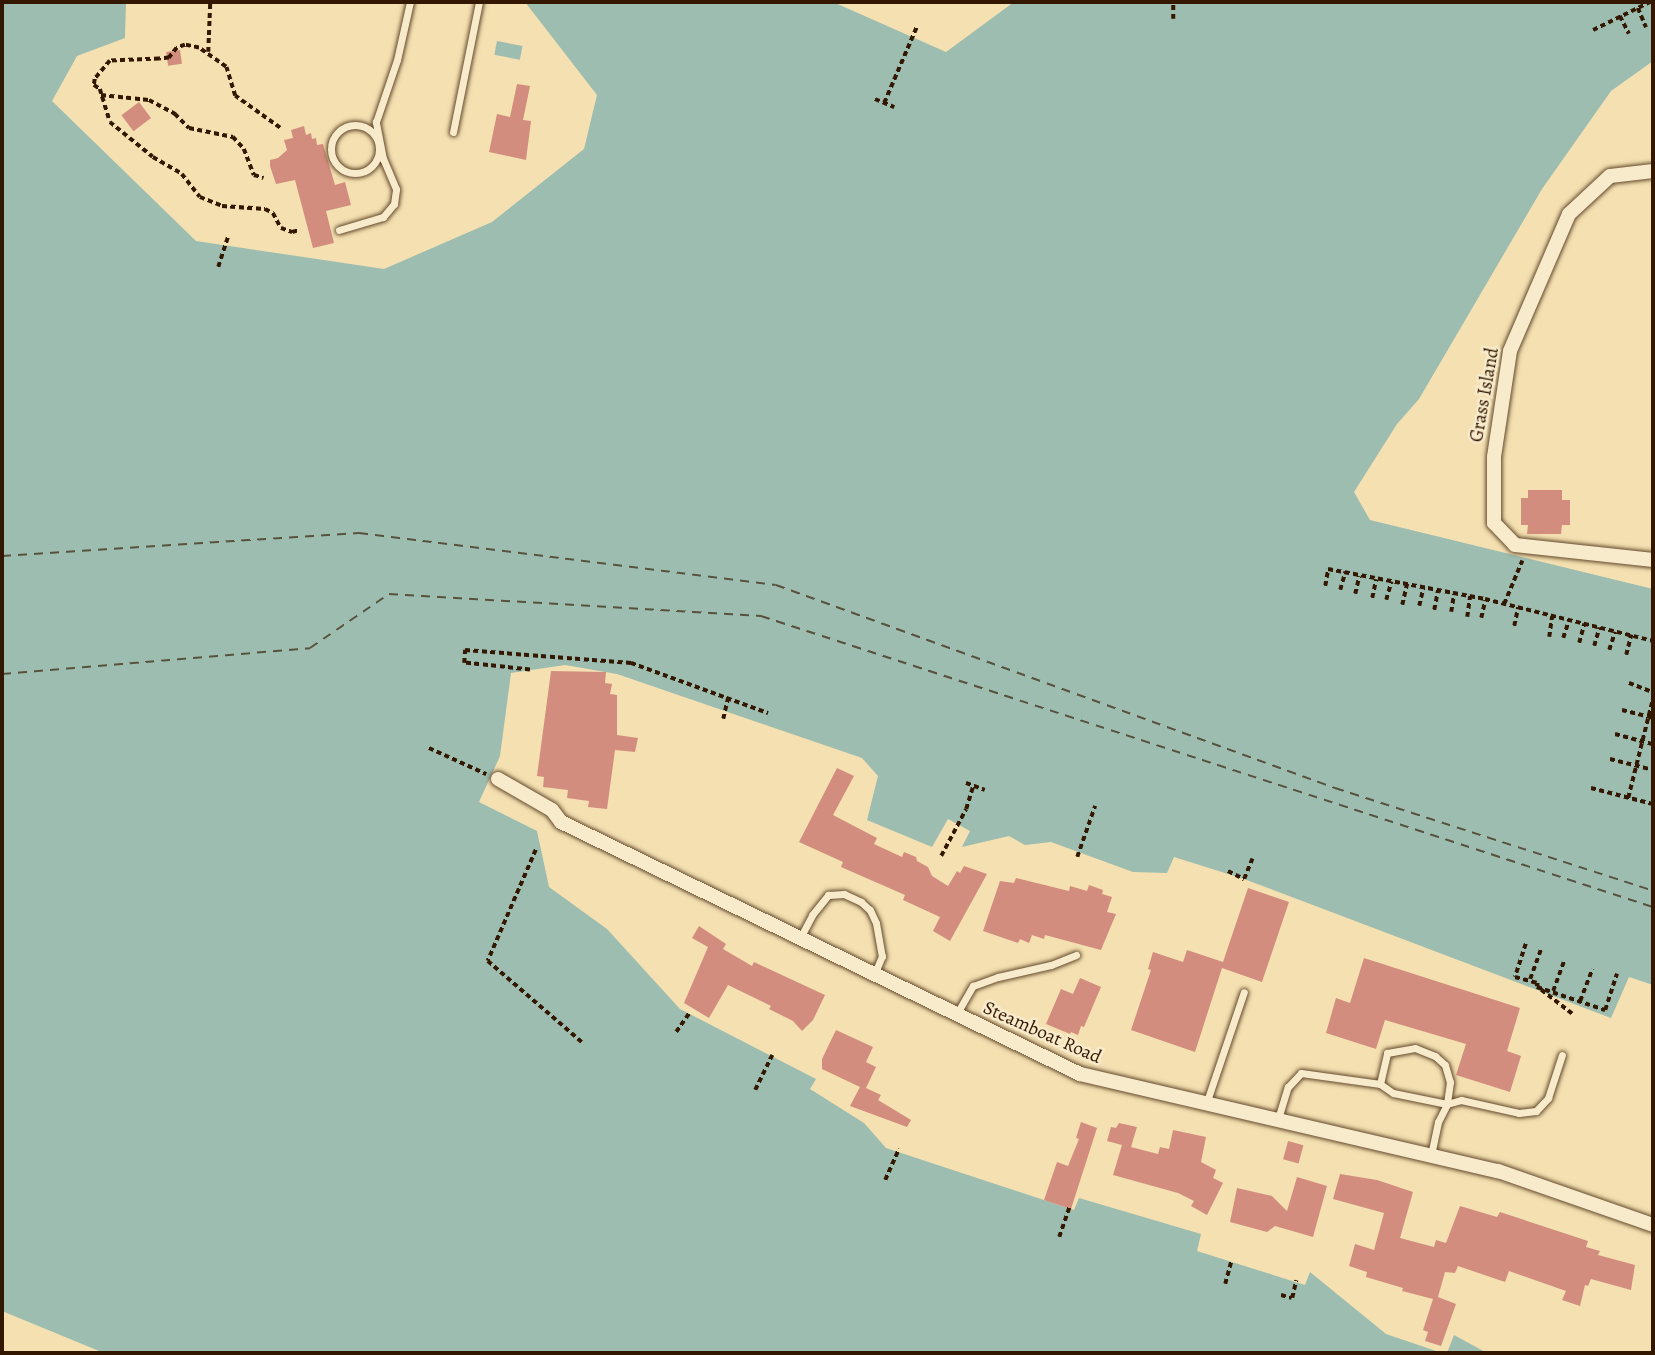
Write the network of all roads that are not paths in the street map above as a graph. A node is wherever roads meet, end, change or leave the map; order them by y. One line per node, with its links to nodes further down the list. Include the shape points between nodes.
1 (410, 2): 4 (lane, via 376,122)
2 (479, 2): 3 (lane)
3 (453, 132)
4 (380, 146): 4 (lane, via 376,162 363,172 346,172 331,153 334,138 352,125 373,132); 6 (lane, via 396,189 394,204 383,217)
5 (1653, 171): 7 (street, Grass Island, via 1610,176 1569,214 1510,351 1494,457 1494,523 1516,545)
6 (339, 230)
7 (1653, 560)
8 (498, 779): 9 (street, Steamboat Road, via 552,810 561,822)
9 (800, 939): 11 (street, Steamboat Road); 11 (lane, via 828,895 844,894 861,902 876,923 882,957)
10 (1076, 955): 13 (lane, via 973,986)
11 (874, 976): 13 (street, Steamboat Road)
12 (1244, 992): 17 (lane)
13 (956, 1016): 17 (street, Steamboat Road, via 1080,1074)
14 (1562, 1055): 16 (lane, via 1548,1098 1536,1111 1519,1113 1461,1100)
15 (1380, 1084): 16 (lane, via 1393,1093); 16 (lane, via 1387,1053 1415,1048 1445,1065 1450,1082); 18 (lane, via 1301,1073 1287,1087)
16 (1447, 1104): 19 (lane)
17 (1206, 1105): 18 (street, Steamboat Road)
18 (1278, 1122): 19 (street, Steamboat Road)
19 (1431, 1156): 20 (street, Steamboat Road, via 1545,1186)
20 (1653, 1225)

